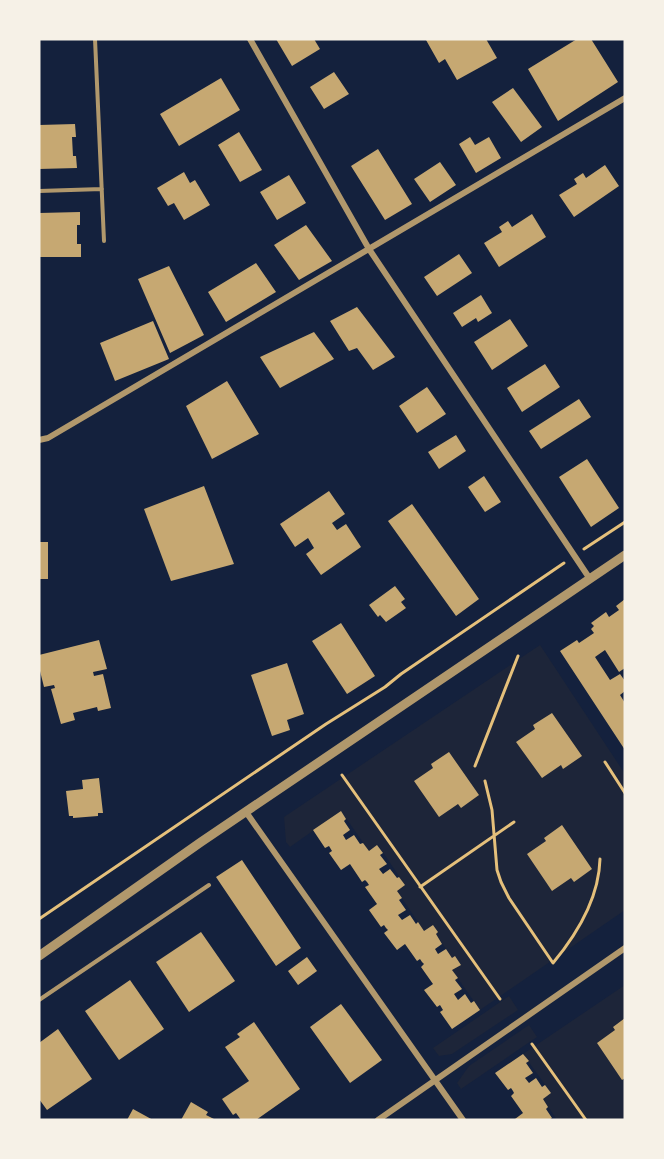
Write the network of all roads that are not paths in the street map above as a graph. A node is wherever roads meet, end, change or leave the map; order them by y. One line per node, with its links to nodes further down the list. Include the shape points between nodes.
1 (95, 39): 4 (lane)
2 (249, 39): 7 (street)
3 (625, 98): 7 (street)
4 (102, 189): 5 (lane); 6 (lane)
5 (39, 191)
6 (104, 241)
7 (369, 249): 8 (street); 10 (street)
8 (39, 440)
9 (625, 555): 10 (street)
10 (590, 579): 11 (street)
11 (246, 812): 14 (street); 16 (street)
12 (209, 885): 15 (lane)
13 (625, 948): 16 (street)
14 (39, 956)
15 (39, 1000)
16 (435, 1079): 17 (street); 18 (street)
17 (378, 1120)
18 (463, 1120)

